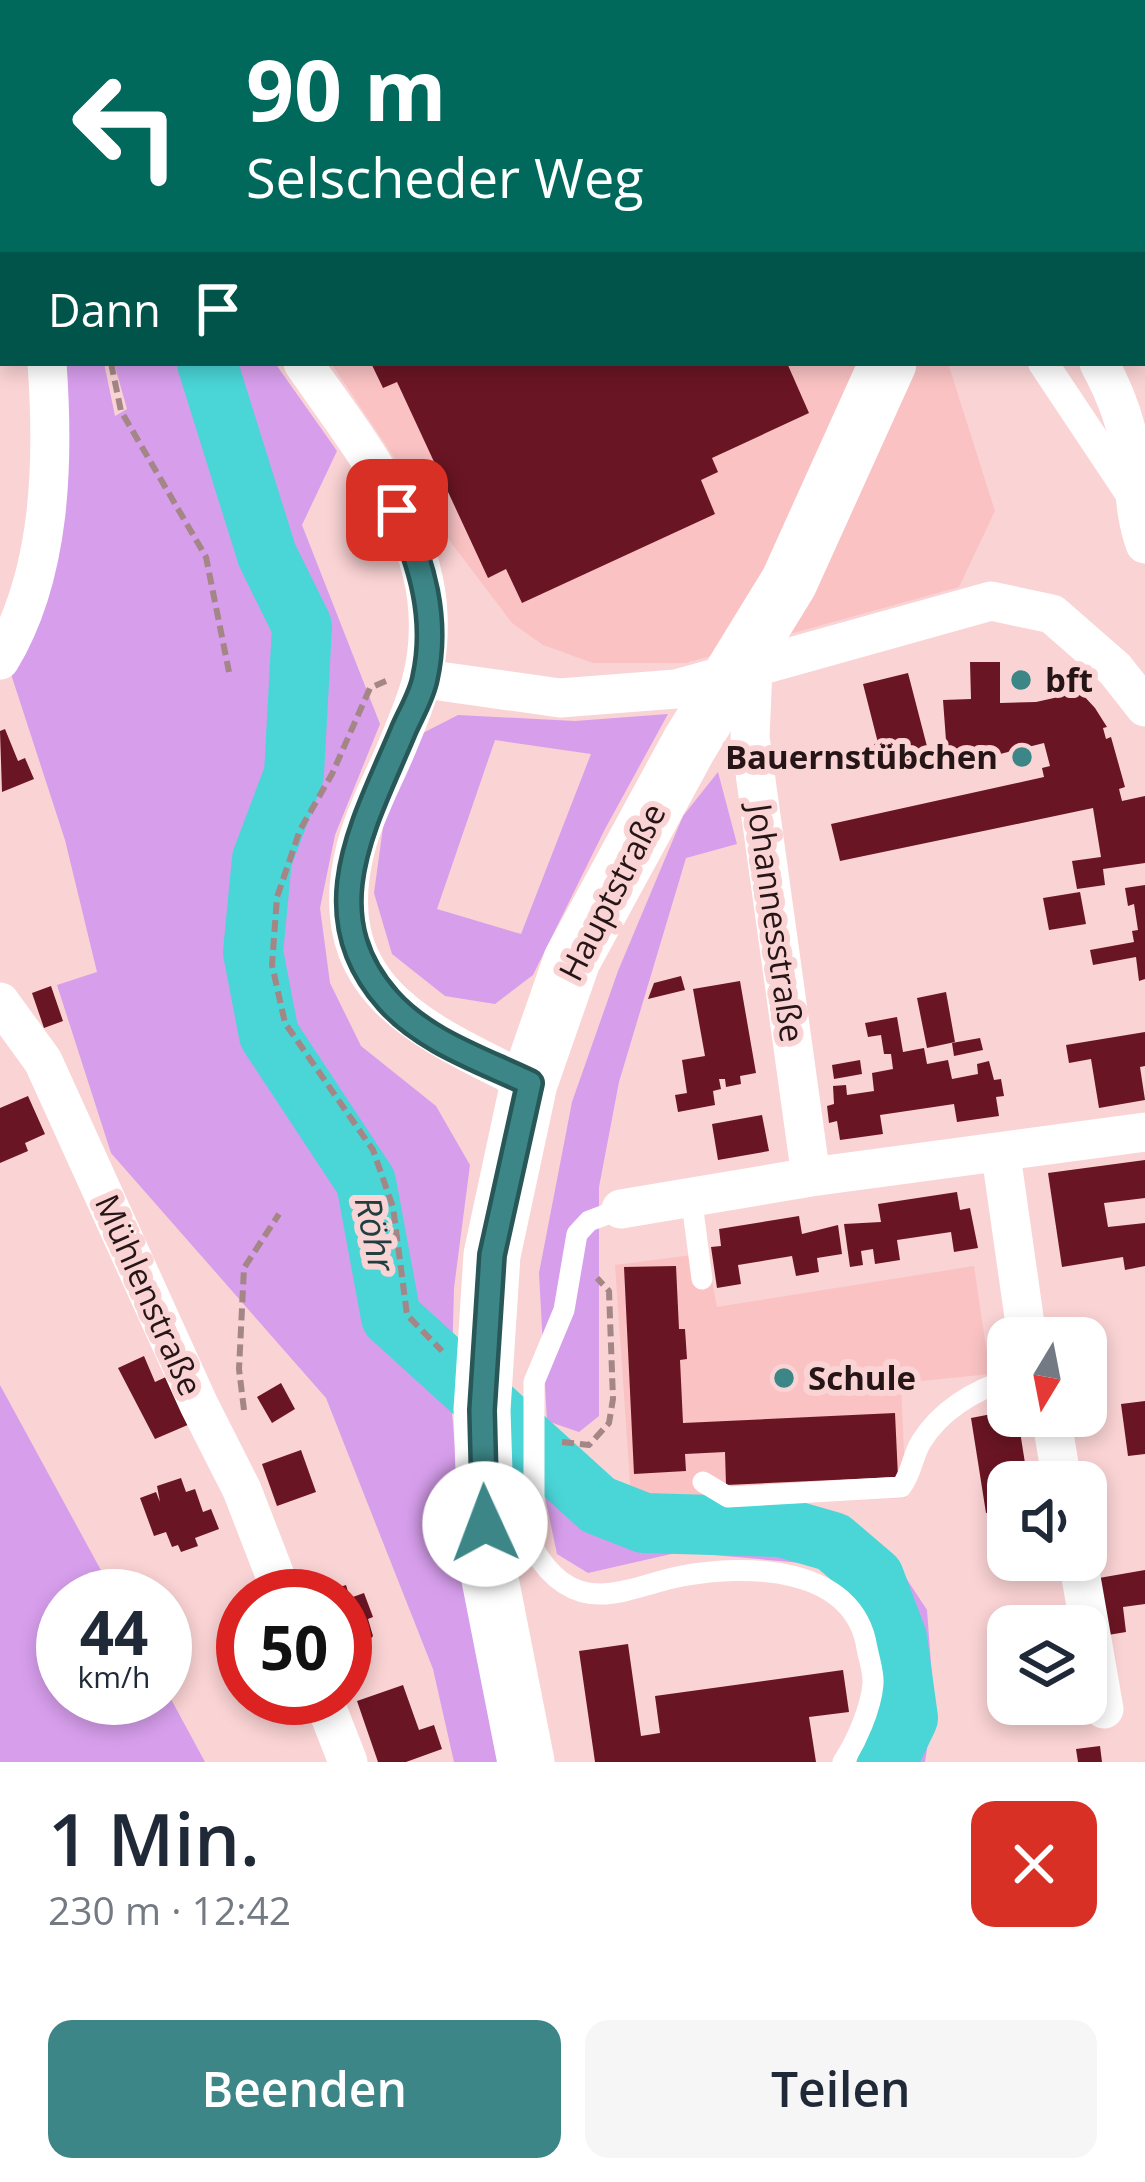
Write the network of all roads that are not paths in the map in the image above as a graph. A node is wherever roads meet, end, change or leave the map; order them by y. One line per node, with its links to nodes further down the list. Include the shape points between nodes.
1 (47, 366): 8 (street, via 51,443 42,544)
2 (305, 366): 10 (street, via 373,466 414,547 429,617)
3 (887, 366): 13 (main road, Hauptstraße, via 788,582 572,960)
4 (1045, 366): 6 (street)
5 (1101, 366): 6 (street, via 1128,437)
6 (1132, 498): 7 (street)
7 (1145, 544)
8 (0, 660)
9 (752, 669): 10 (street, via 614,697 560,698); 11 (street, via 991,601 1052,614); 16 (street, Johannesstraße, via 750,737)
10 (425, 679): 13 (street, via 356,845 346,900 350,932 389,1002 428,1034)
11 (1145, 707)
12 (0, 1002): 24 (street, Mühlenstraße, via 44,1061)
13 (530, 1083): 23 (main road, Hauptstraße, via 492,1255 482,1410)
14 (1145, 1132): 15 (street)
15 (1001, 1154): 16 (street); 20 (street)
16 (812, 1178): 17 (street)
17 (692, 1196): 18 (street); 19 (lane)
18 (621, 1209): 23 (lane, via 577,1234 564,1310 534,1382)
19 (702, 1279)
20 (1024, 1317)
21 (987, 1388): 22 (lane, via 947,1412 920,1443 901,1487 728,1497)
22 (703, 1482)
23 (508, 1497): 27 (main road, Hauptstraße, via 487,1564); 28 (lane, via 546,1570 571,1589 601,1594 748,1570 799,1576 847,1601 865,1634 873,1685)
24 (273, 1569)
25 (334, 1725): 26 (street)
26 (348, 1762)
27 (526, 1762)
28 (843, 1762)

